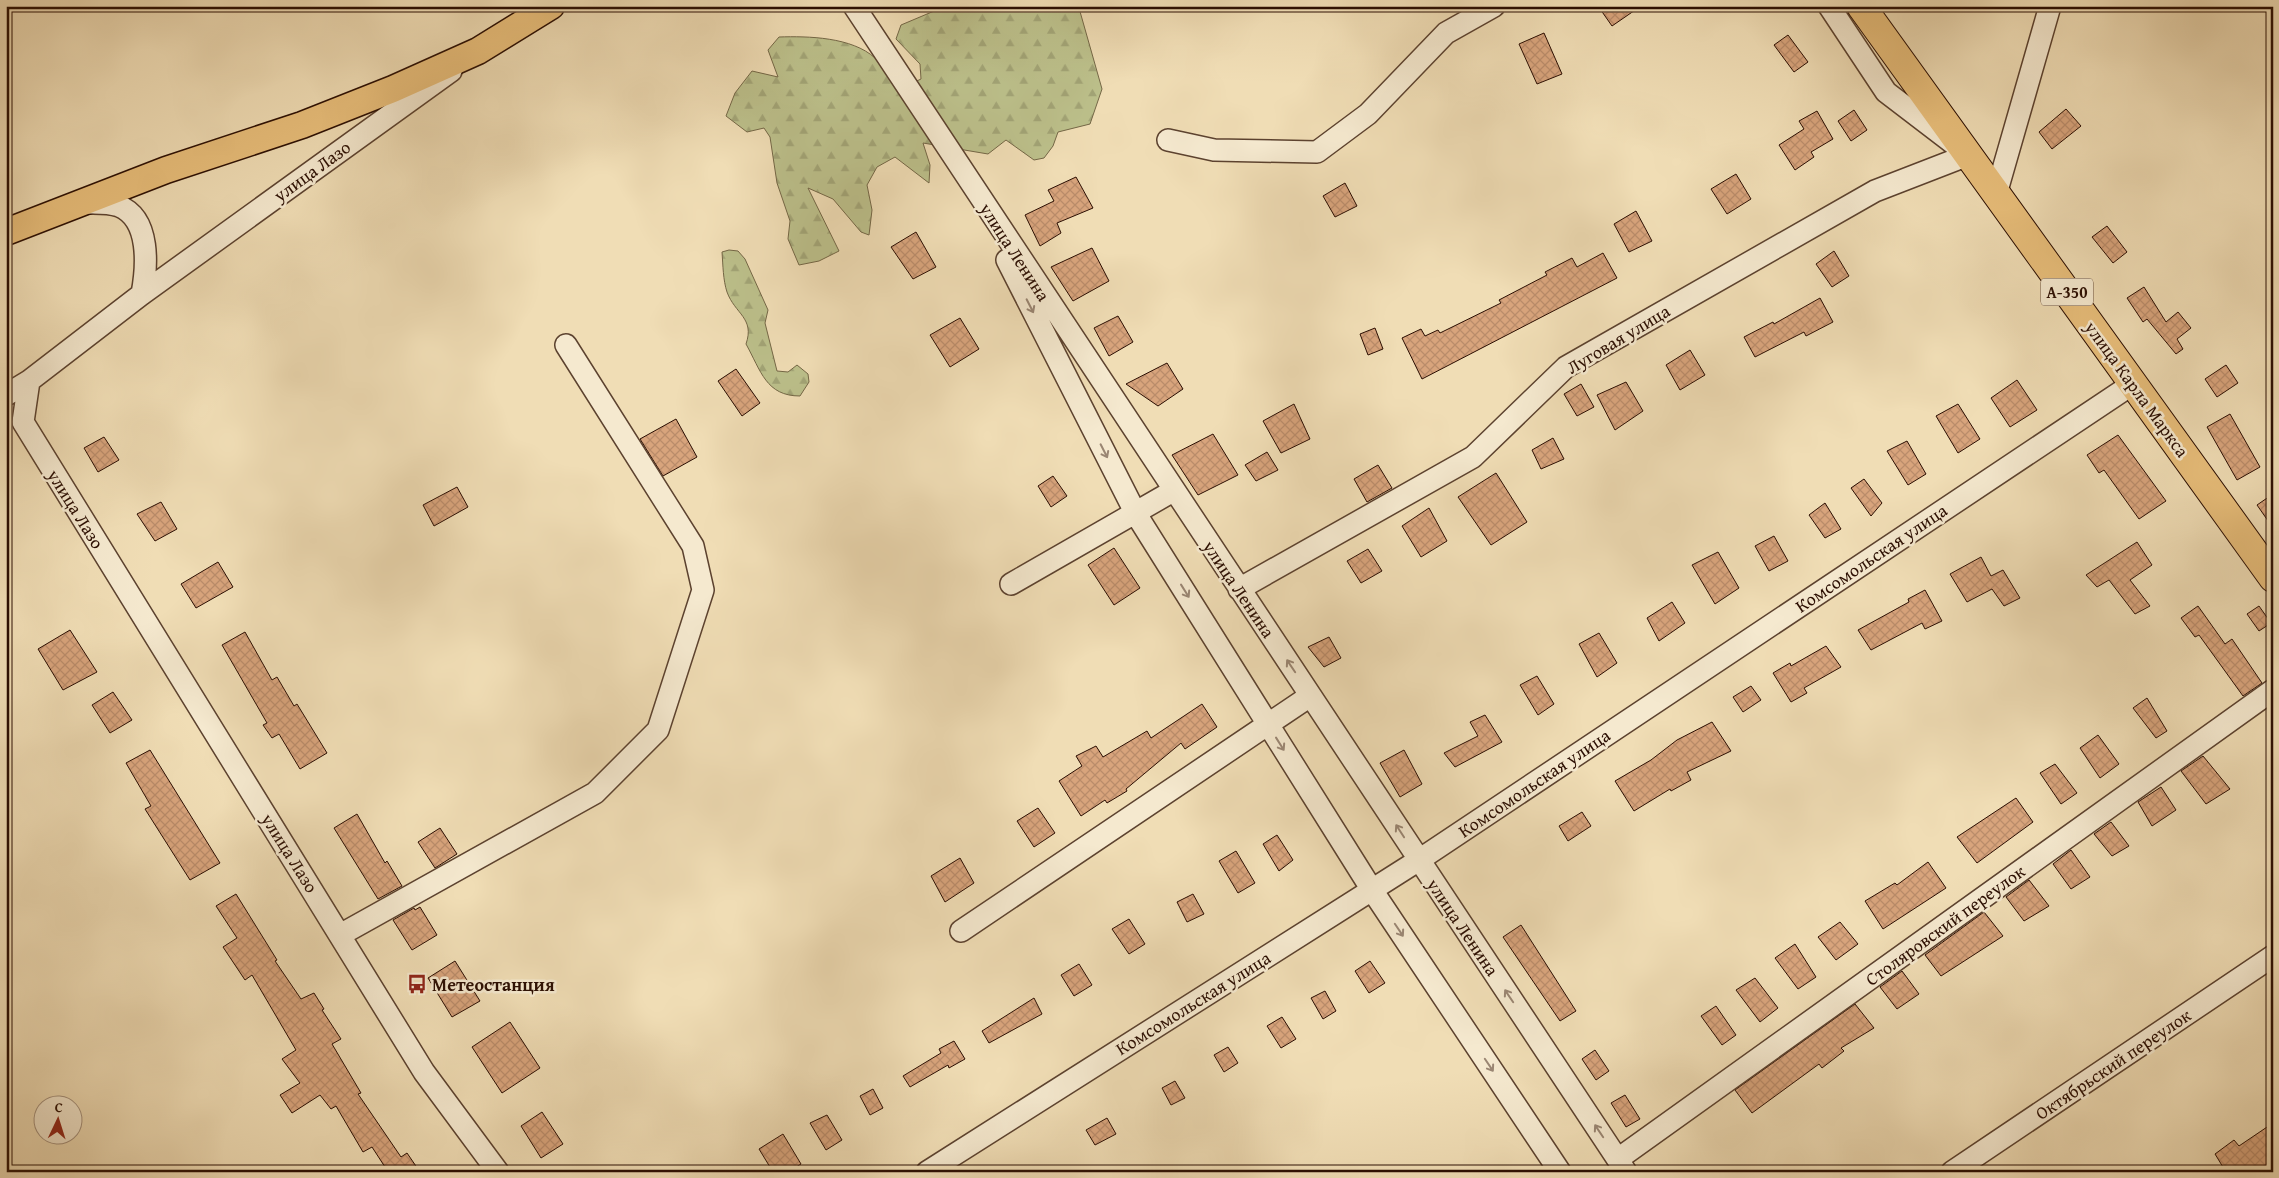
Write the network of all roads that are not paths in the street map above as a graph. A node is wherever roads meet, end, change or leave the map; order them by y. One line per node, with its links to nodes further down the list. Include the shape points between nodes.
1 (551, 6): 7 (main road, улица Лазо)
2 (854, 6): 10 (street, улица Ленина)
3 (1494, 6): 8 (street, via 1446,33 1368,114 1317,152 1214,150)
4 (1829, 6): 9 (street, via 1886,92)
5 (1861, 6): 9 (highway, улица Карла Маркса / А-350)
6 (2050, 6): 11 (street)
7 (478, 51): 12 (main road, via 302,125); 14 (street, улица Лазо)
8 (1168, 140)
9 (1968, 155): 11 (highway, улица Карла Маркса / А-350); 23 (street, Луговая улица, via 1875,191 1566,367 1473,456)
10 (960, 169): 19 (street, улица Ленина); 20 (street, one-way to 20)
11 (1996, 194): 17 (highway, улица Карла Маркса / А-350)
12 (76, 204): 13 (main road); 14 (street, via 100,203 118,206 128,212 142,238 146,255)
13 (6, 232)
14 (142, 294): 16 (street, улица Лазо)
15 (566, 345): 30 (street, via 693,546 703,590 658,730 594,793)
16 (30, 381): 18 (street); 30 (street, улица Лазо, via 23,422)
17 (2134, 383): 21 (highway, улица Карла Маркса / А-350); 27 (street, Комсомольская улица)
18 (6, 395)
19 (1173, 491): 20 (street); 23 (street, улица Ленина)
20 (1136, 514): 22 (street); 26 (street, one-way to 26)
21 (2273, 578)
22 (1011, 584)
23 (1239, 589): 25 (street, улица Ленина, one-way to 23)
24 (2273, 690): 33 (street, Столяровский переулок)
25 (1310, 696): 26 (street); 27 (street, улица Ленина, one-way to 25)
26 (1268, 724): 28 (street, one-way to 28); 29 (street)
27 (1419, 860): 28 (street, Комсомольская улица); 33 (street, улица Ленина, one-way to 27)
28 (1372, 890): 36 (street, Комсомольская улица); 37 (street, one-way to 37)
29 (961, 931)
30 (340, 935): 32 (street, улица Лазо)
31 (2273, 956): 38 (street, Октябрьский переулок)
32 (424, 1072): 34 (street); 35 (street, улица Лазо)
33 (1622, 1166)
34 (481, 1172)
35 (498, 1172)
36 (926, 1172)
37 (1560, 1172)
38 (1952, 1172)

